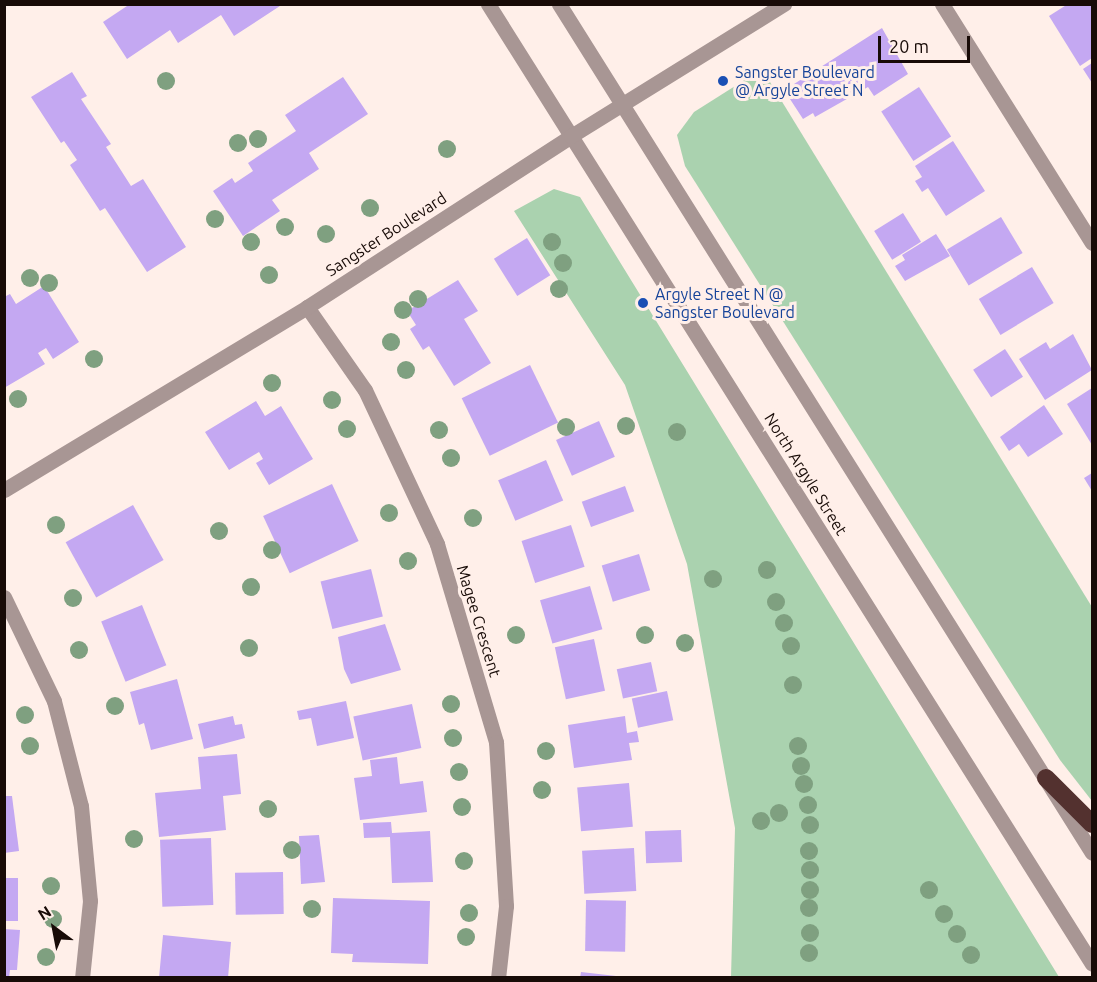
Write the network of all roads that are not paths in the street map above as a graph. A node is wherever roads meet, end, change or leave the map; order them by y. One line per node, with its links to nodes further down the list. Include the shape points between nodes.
1 (488, 4): 6 (street, North Argyle Street)
2 (559, 4): 5 (street)
3 (784, 4): 5 (street, Sangster Boulevard)
4 (942, 4): 7 (street)
5 (622, 105): 6 (street, Sangster Boulevard); 11 (street)
6 (572, 136): 8 (street, Sangster Boulevard); 14 (street, North Argyle Street)
7 (1092, 243)
8 (307, 307): 9 (street, Sangster Boulevard); 16 (street, Magee Crescent, via 365,390 437,544 496,742 506,906)
9 (4, 490)
10 (4, 597): 15 (street, via 54,701 81,806 90,901)
11 (1046, 778): 12 (highway); 13 (street)
12 (1092, 824)
13 (1092, 853)
14 (1092, 964)
15 (82, 978)
16 (498, 978)

